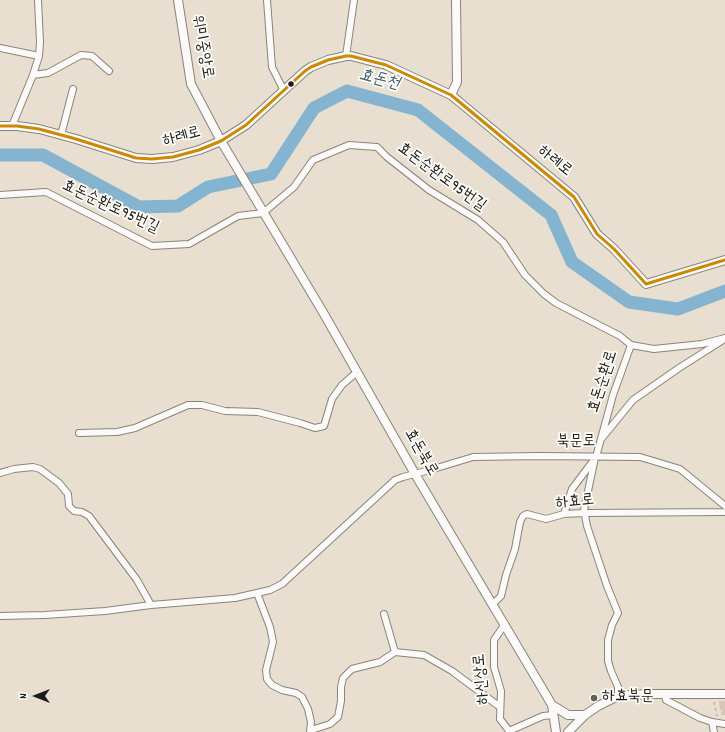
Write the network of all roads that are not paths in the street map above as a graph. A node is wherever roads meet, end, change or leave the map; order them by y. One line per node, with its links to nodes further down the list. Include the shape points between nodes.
1 (38, 0): 7 (street)
2 (178, 0): 17 (street, 위미중앙로, via 192,84)
3 (267, 0): 12 (street, via 272,67)
4 (354, 0): 8 (street)
5 (456, 0): 13 (street, via 458,82)
6 (0, 48): 7 (street)
7 (39, 56): 10 (street)
8 (346, 56): 12 (street, 하례로, via 311,67); 13 (street, 하례로, via 386,65)
9 (109, 71): 10 (street, via 92,56 81,55 48,73)
10 (33, 75): 15 (street)
11 (73, 89): 16 (street)
12 (284, 91): 17 (street, 하례로, via 246,125)
13 (451, 95): 20 (street, 하례로, via 574,197 597,234 646,284)
14 (0, 126): 15 (street, 하례로)
15 (12, 126): 16 (street, 하례로)
16 (61, 135): 17 (street, 하례로, via 136,158 152,159 173,157)
17 (221, 141): 19 (street, 효돈북로)
18 (0, 195): 19 (street, 효돈순환로95번길, via 46,192 152,246 189,244 238,216)
19 (262, 209): 22 (street, 효돈순환로95번길, via 294,187 313,160 349,145 378,147 428,190 478,220 503,242 525,275 544,294 556,303 620,336); 23 (street, 효돈북로)
20 (725, 260)
21 (725, 338): 22 (street, 효돈순환로, via 702,344 654,349); 25 (street, via 633,400)
22 (631, 345): 25 (street, 효돈순환로, via 615,388)
23 (357, 372): 24 (street, via 342,385 332,399 324,426 315,428 258,412 225,411 202,404 188,405 135,428 117,432); 28 (street, 효돈북로)
24 (79, 433)
25 (600, 441): 26 (street, 효돈순환로)
26 (596, 457): 28 (street, 북문로, via 473,457); 29 (street, 북문로, via 640,457 680,469); 31 (street, via 588,487); 32 (street, 효돈순환로, via 572,489)
27 (0, 473): 35 (street, via 33,467 59,483 68,494 69,506 74,511 90,516 137,580)
28 (415, 474): 33 (street, 북문로, via 395,480 282,584); 34 (street, 효돈북로)
29 (725, 506)
30 (725, 512): 31 (street, 하효로)
31 (585, 513): 32 (street, 하효로); 42 (street, via 587,526 618,613 608,640 608,661 618,687)
32 (564, 514): 34 (street, 하효로, via 546,519 527,514 523,516 501,596)
33 (257, 593): 35 (street, 북문로, via 235,598); 49 (street, via 273,642 266,670 267,679 272,685 302,697 308,709)
34 (494, 604): 38 (street, 효돈북로)
35 (151, 605): 37 (street, 북문로, via 45,615)
36 (384, 614): 39 (street)
37 (0, 616)
38 (505, 624): 43 (street, 효돈북로); 44 (street, 하신상로, via 494,640 494,667 501,691)
39 (395, 652): 44 (street, via 424,654 452,671); 49 (street, via 380,662 352,669 343,678 338,717 330,724)
40 (665, 694): 41 (street); 42 (street); 47 (street, via 666,700)
41 (725, 694)
42 (618, 696): 46 (street)
43 (552, 705): 45 (street, 효돈북로); 46 (street, via 568,715)
44 (500, 707): 50 (street, 하신상로, via 500,719)
45 (554, 715): 50 (street, 하신상로, via 543,716); 51 (street)
46 (585, 715): 52 (street)
47 (715, 723): 48 (street); 53 (street)
48 (725, 724)
49 (310, 731)
50 (510, 732)
51 (556, 732)
52 (568, 732)
53 (714, 732)

